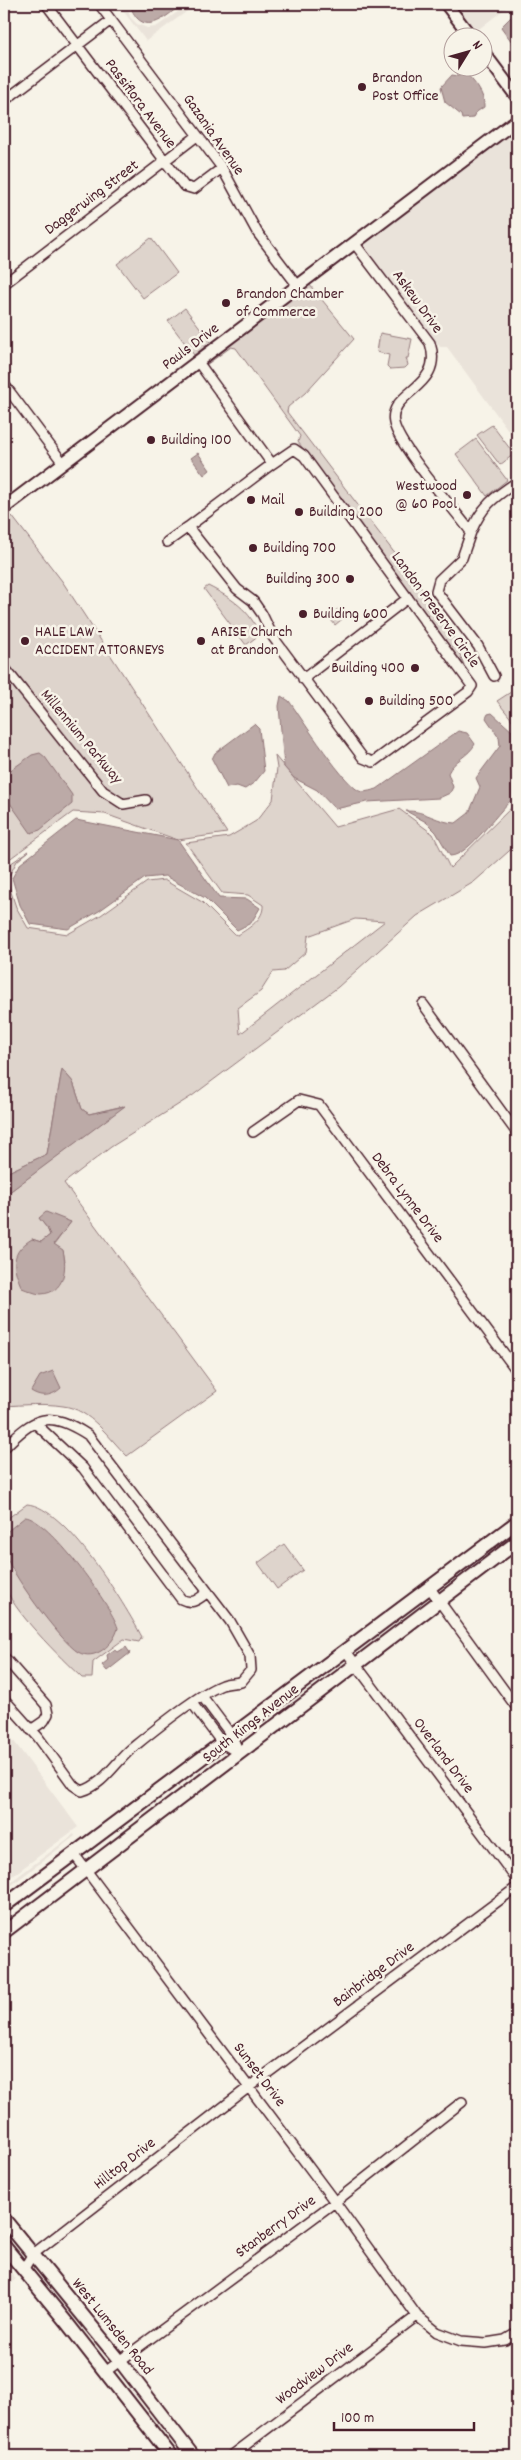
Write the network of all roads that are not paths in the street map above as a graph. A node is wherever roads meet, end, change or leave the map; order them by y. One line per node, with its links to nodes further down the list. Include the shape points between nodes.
1 (46, 4): 6 (street, Passiflora Avenue)
2 (99, 4): 4 (street, Gazania Avenue)
3 (446, 4): 5 (street)
4 (112, 20): 6 (street); 11 (street, Gazania Avenue)
5 (464, 28)
6 (77, 46): 9 (street); 12 (street, Passiflora Avenue)
7 (494, 66): 8 (street)
8 (517, 97)
9 (4, 101)
10 (517, 120): 14 (street, Pauls Drive)
11 (198, 136): 12 (street, Daggerwing Street); 13 (street, Gazania Avenue)
12 (165, 162): 13 (street, Passiflora Avenue, via 184,186 194,189); 15 (street, Daggerwing Street)
13 (222, 168): 16 (street, Gazania Avenue, via 257,232)
14 (354, 244): 16 (street, Pauls Drive); 24 (street, Askew Drive, via 430,343 434,355 430,370 422,384 396,407 394,421 404,445)
15 (4, 284)
16 (298, 286): 17 (street, Pauls Drive)
17 (198, 362): 19 (street, Pauls Drive); 20 (street)
18 (4, 384): 19 (street)
19 (63, 463): 22 (street, Pauls Drive)
20 (272, 464): 23 (street, Landon Preserve Circle); 26 (street, Landon Preserve Circle, via 294,449 304,456)
21 (517, 482): 24 (street, via 479,513)
22 (4, 508)
23 (188, 527): 25 (street, Landon Preserve Circle); 29 (street, Landon Preserve Circle, via 238,589 253,601 273,637)
24 (471, 532): 28 (street, via 462,558 439,580 436,591 478,646)
25 (167, 542)
26 (408, 598): 29 (street); 29 (street, Landon Preserve Circle, via 465,675 472,686 468,692 373,762 363,758)
27 (4, 667): 30 (street, Millennium Parkway, via 103,791 123,804)
28 (494, 676)
29 (304, 679)
30 (146, 800)
31 (423, 1004): 33 (street)
32 (253, 1132): 34 (street, Debra Lynne Drive, via 299,1100 319,1105)
33 (517, 1133)
34 (517, 1371)
35 (35, 1422): 36 (street); 40 (street, via 66,1421 88,1435); 40 (street, via 83,1468 181,1600 194,1602)
36 (4, 1448)
37 (517, 1522): 39 (main road, South Kings Avenue)
38 (517, 1542): 41 (main road, South Kings Avenue)
39 (429, 1587): 41 (street); 42 (main road, South Kings Avenue)
40 (208, 1592): 45 (street, via 250,1656 251,1670 241,1682 223,1685)
41 (440, 1601): 44 (main road, South Kings Avenue); 48 (street)
42 (345, 1650): 44 (street, Overland Drive); 50 (main road, South Kings Avenue)
43 (4, 1657): 49 (street, via 46,1705 48,1714 44,1721)
44 (356, 1664): 51 (main road, South Kings Avenue); 54 (street, Overland Drive)
45 (202, 1696): 47 (street); 50 (street)
46 (4, 1699): 49 (street)
47 (192, 1703): 49 (street, via 130,1750 90,1789 82,1791); 50 (street)
48 (517, 1708)
49 (31, 1730)
50 (227, 1740): 51 (street); 52 (main road, South Kings Avenue)
51 (239, 1753): 53 (main road, South Kings Avenue)
52 (74, 1854): 53 (street, Sunset Drive); 56 (main road, South Kings Avenue)
53 (86, 1870): 57 (main road, South Kings Avenue); 58 (street, Sunset Drive)
54 (517, 1880)
55 (517, 1887): 58 (street, Bainbridge Drive)
56 (4, 1906)
57 (4, 1932)
58 (249, 2087): 60 (street, Sunset Drive); 63 (street, Hilltop Drive)
59 (462, 2102): 60 (street, Stanberry Drive)
60 (335, 2202): 65 (street, Sunset Drive); 67 (street, Stanberry Drive)
61 (4, 2219): 63 (main road, West Lumsden Road)
62 (4, 2246): 64 (main road, West Lumsden Road)
63 (32, 2255): 64 (street, Hilltop Drive); 67 (main road, West Lumsden Road)
64 (23, 2270): 68 (main road, West Lumsden Road)
65 (417, 2316): 66 (street, Sunset Drive, via 437,2332 460,2341 486,2343 505,2340); 71 (street, Woodview Drive)
66 (517, 2333)
67 (120, 2361): 68 (street, Stanberry Drive); 70 (main road, West Lumsden Road)
68 (105, 2372): 69 (main road, West Lumsden Road)
69 (171, 2456)
70 (193, 2456)
71 (231, 2456)

